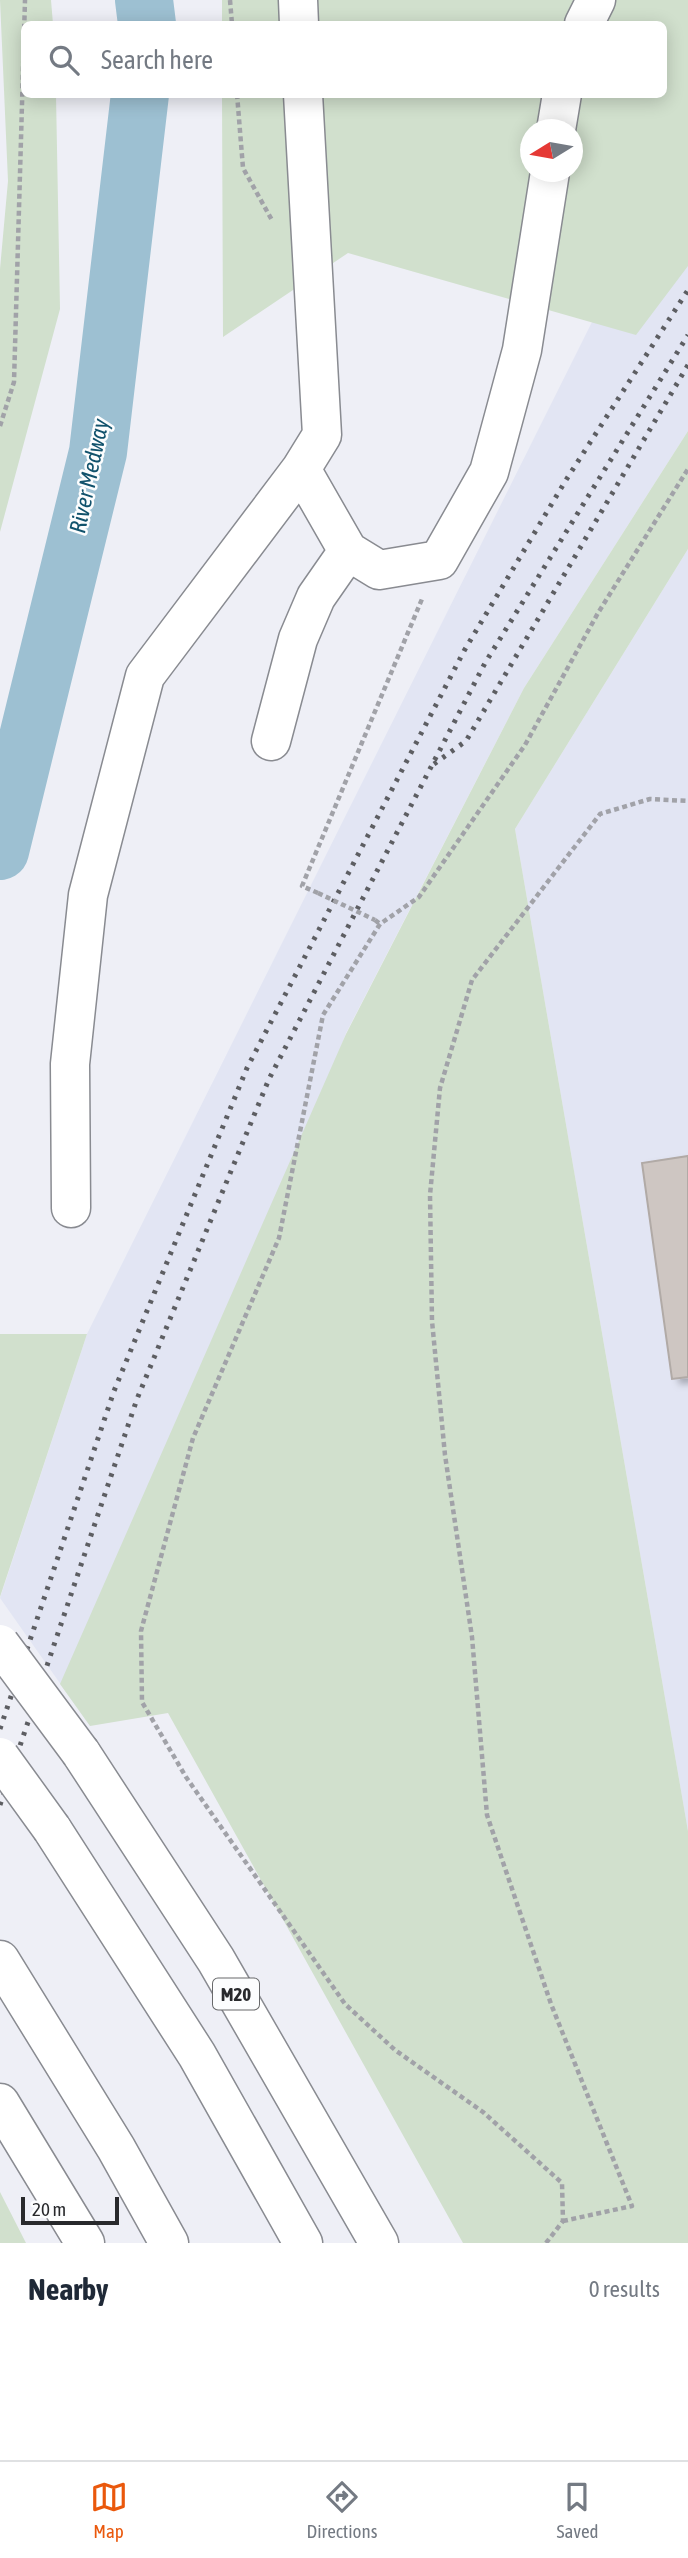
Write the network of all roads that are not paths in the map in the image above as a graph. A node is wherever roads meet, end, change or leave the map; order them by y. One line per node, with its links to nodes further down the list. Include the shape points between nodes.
1 (298, 0): 3 (main road)
2 (596, 0): 4 (main road)
3 (299, 21)
4 (586, 21)
5 (303, 98): 9 (main road, via 322,435)
6 (561, 98): 7 (main road)
7 (558, 119)
8 (548, 182): 10 (main road, via 522,350 489,472 439,560 379,570)
9 (301, 469): 10 (main road); 12 (main road, via 145,676 88,895 69,1064)
10 (348, 551): 11 (main road, via 316,597 298,639)
11 (271, 741)
12 (71, 1208)
13 (0, 1644): 20 (main road, M20, bridge, via 80,1753 216,1960)
14 (0, 1757): 19 (main road, bridge, via 52,1829 197,2055)
15 (0, 1960): 18 (main road)
16 (0, 2103): 17 (main road)
17 (85, 2243)
18 (169, 2243)
19 (303, 2243)
20 (379, 2243)

